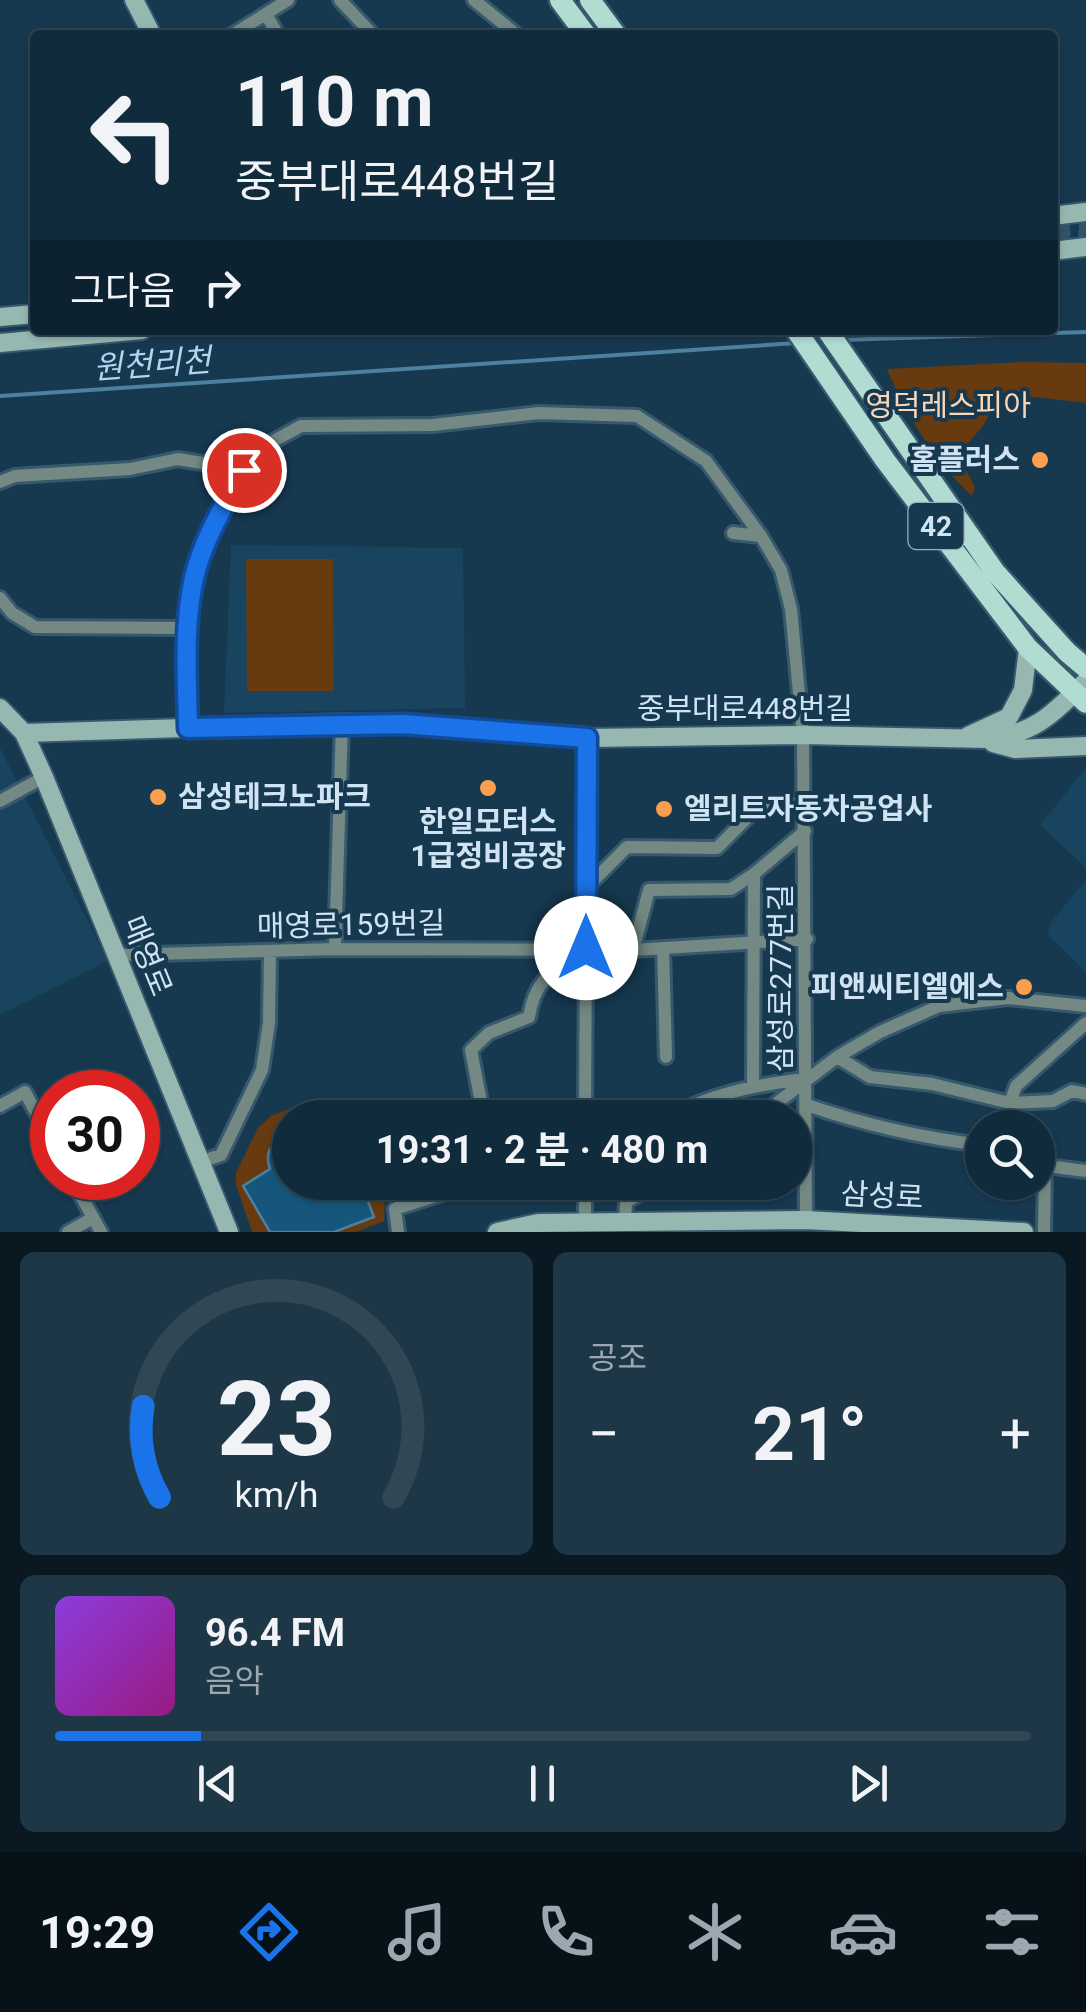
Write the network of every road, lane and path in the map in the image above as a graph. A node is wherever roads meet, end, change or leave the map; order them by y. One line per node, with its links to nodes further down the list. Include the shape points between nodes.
1 (134, 0): 8 (street)
2 (288, 0): 7 (street)
3 (340, 0): 11 (street)
4 (474, 0): 12 (street)
5 (560, 0): 13 (main road)
6 (590, 0): 14 (main road)
7 (266, 14): 9 (street); 10 (street)
8 (149, 30)
9 (241, 30)
10 (275, 30)
11 (368, 30)
12 (511, 30)
13 (582, 30)
14 (612, 30)
15 (1086, 212): 16 (street)
16 (1058, 215)
17 (1086, 247): 18 (street)
18 (1058, 250)
19 (30, 314): 20 (street)
20 (0, 317)
21 (91, 335): 24 (street)
22 (799, 335): 31 (main road, 42)
23 (830, 335): 32 (main road, 42, via 995,572)
24 (0, 344)
25 (244, 470): 26 (street, via 178,459); 28 (street, 삼성로277번길, via 258,449 301,426 433,425 539,413 637,416 706,461); 30 (street, 삼성로277번길, via 194,576)
26 (0, 482)
27 (733, 533): 28 (street)
28 (761, 536): 38 (street, 삼성로277번길, via 791,609)
29 (0, 598): 30 (street, via 35,628)
30 (186, 628): 36 (street, 삼성로277번길)
31 (1028, 648): 33 (main road, 42); 39 (street, via 1023,690 1009,717)
32 (1083, 663)
33 (1082, 692): 39 (street, 중부대로448번길, via 1014,736)
34 (0, 708): 37 (street, 매영로)
35 (342, 723): 36 (street, 중부대로448번길); 40 (street, 중부대로448번길); 52 (street)
36 (188, 728): 37 (street, 중부대로448번길)
37 (24, 733): 42 (street, 매영로)
38 (804, 735): 39 (street, 중부대로448번길); 40 (street, 중부대로448번길); 44 (street, 삼성로277번길)
39 (968, 736): 41 (street, via 1015,750)
40 (587, 738): 47 (street)
41 (1086, 746)
42 (44, 777): 43 (street); 55 (street, 매영로)
43 (0, 801)
44 (804, 801): 45 (street, 삼성로277번길); 47 (street, via 755,810 717,848 628,847)
45 (804, 831): 46 (street); 48 (street, 삼성로277번길)
46 (754, 874): 49 (street); 53 (street, via 731,889 649,890)
47 (586, 888): 50 (street)
48 (807, 939): 49 (street, 매영로159번길); 60 (street, 삼성로277번길)
49 (754, 944): 51 (street, 매영로159번길); 61 (street)
50 (586, 948): 52 (street, 매영로159번길); 53 (street, 매영로159번길); 63 (street, via 545,977 532,994 530,1017 489,1033 471,1050); 64 (street)
51 (663, 948): 53 (street, 매영로159번길); 58 (street)
52 (335, 949): 54 (street, 매영로159번길)
53 (633, 950)
54 (270, 951): 55 (street, 매영로159번길); 73 (street, via 262,1070 221,1155)
55 (118, 955): 73 (street, 매영로)
56 (1086, 1006): 59 (street, via 1008,998 939,1006)
57 (1086, 1023): 69 (street, via 1016,1086)
58 (666, 1057)
59 (837, 1057): 60 (street); 69 (street, via 870,1077)
60 (807, 1079): 61 (street); 66 (street); 67 (street, 삼성로277번길)
61 (752, 1085): 65 (street)
62 (1086, 1094): 69 (street)
63 (481, 1100)
64 (585, 1100)
65 (698, 1100)
66 (781, 1100)
67 (807, 1100)
68 (30, 1101): 70 (street, via 25,1092)
69 (1010, 1102)
70 (0, 1106)
71 (812, 1107): 72 (street)
72 (965, 1143)
73 (200, 1162): 91 (street, 매영로)
74 (1055, 1168): 75 (street)
75 (1086, 1171)
76 (84, 1200): 84 (street)
77 (407, 1200): 83 (street)
78 (423, 1200): 83 (street)
79 (585, 1200): 86 (street)
80 (629, 1200): 87 (street)
81 (806, 1200): 85 (street, 삼성로277번길)
82 (1043, 1200): 95 (street)
83 (395, 1209): 92 (street)
84 (94, 1218): 89 (street); 90 (street)
85 (806, 1220): 87 (street, 삼성로); 88 (street, 삼성로)
86 (585, 1221): 87 (street, 삼성로); 93 (street, 삼성로)
87 (618, 1226)
88 (839, 1226): 94 (street, 삼성로)
89 (68, 1232)
90 (101, 1232)
91 (229, 1232)
92 (398, 1232)
93 (497, 1232)
94 (1024, 1232)
95 (1044, 1232)

